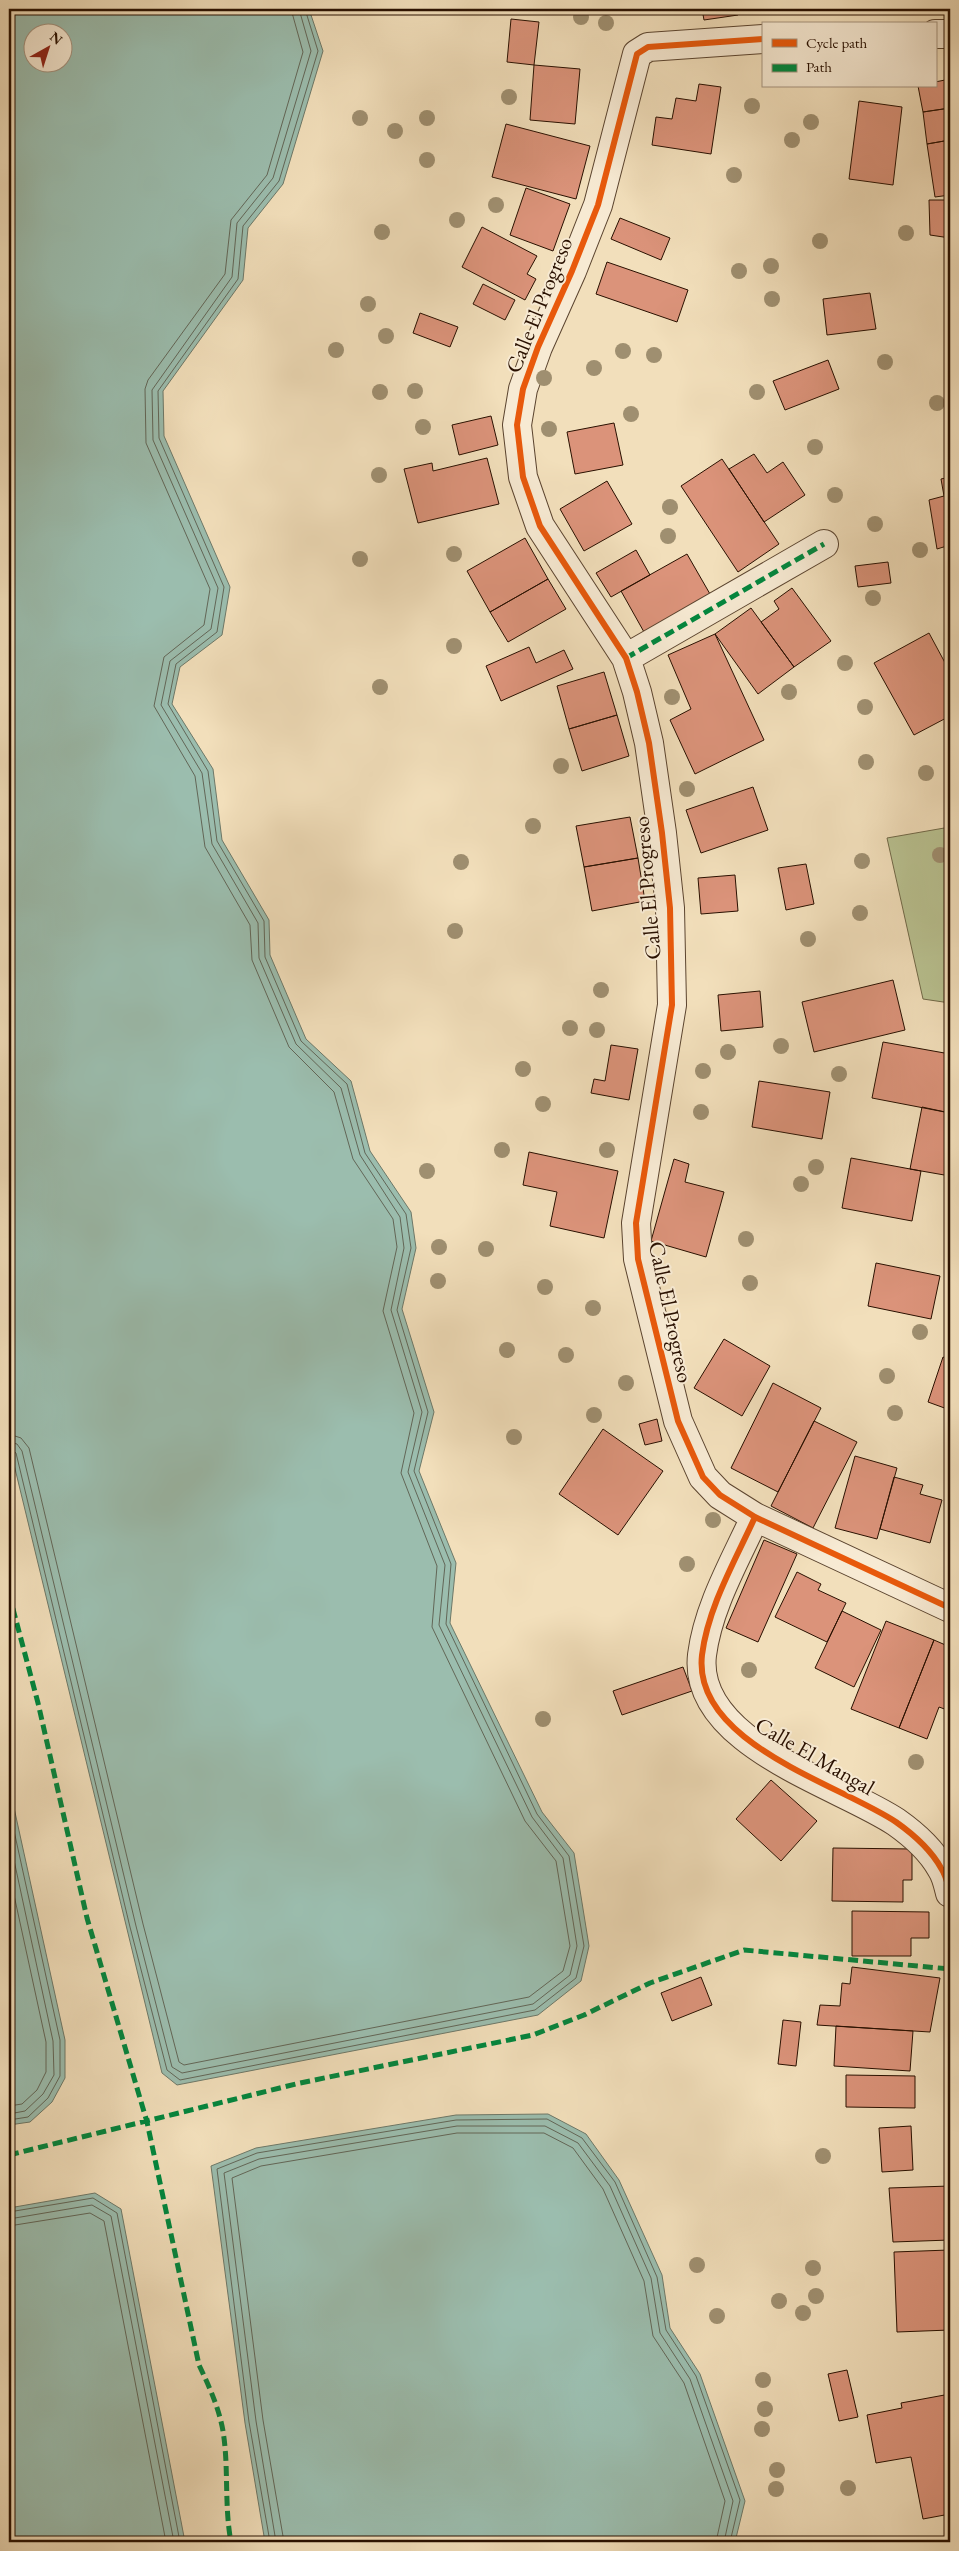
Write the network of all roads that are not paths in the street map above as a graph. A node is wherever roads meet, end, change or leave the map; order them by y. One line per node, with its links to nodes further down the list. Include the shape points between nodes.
1 (936, 34): 2 (street)
2 (950, 34)
3 (762, 39): 5 (street, Calle El Progreso, via 648,47 637,54 598,205 523,389 517,425 523,477 540,526)
4 (824, 544): 5 (street)
5 (626, 658): 6 (street, Calle El Progreso, via 649,744 662,833 672,952 672,1005 636,1222 638,1258 678,1421 703,1477 720,1495)
6 (755, 1517): 7 (street, Calle El Progreso); 8 (street, Calle El Mangal, via 715,1604 702,1656 706,1685 722,1716 753,1746 896,1822 919,1841 942,1868)
7 (950, 1608)
8 (950, 1893)

